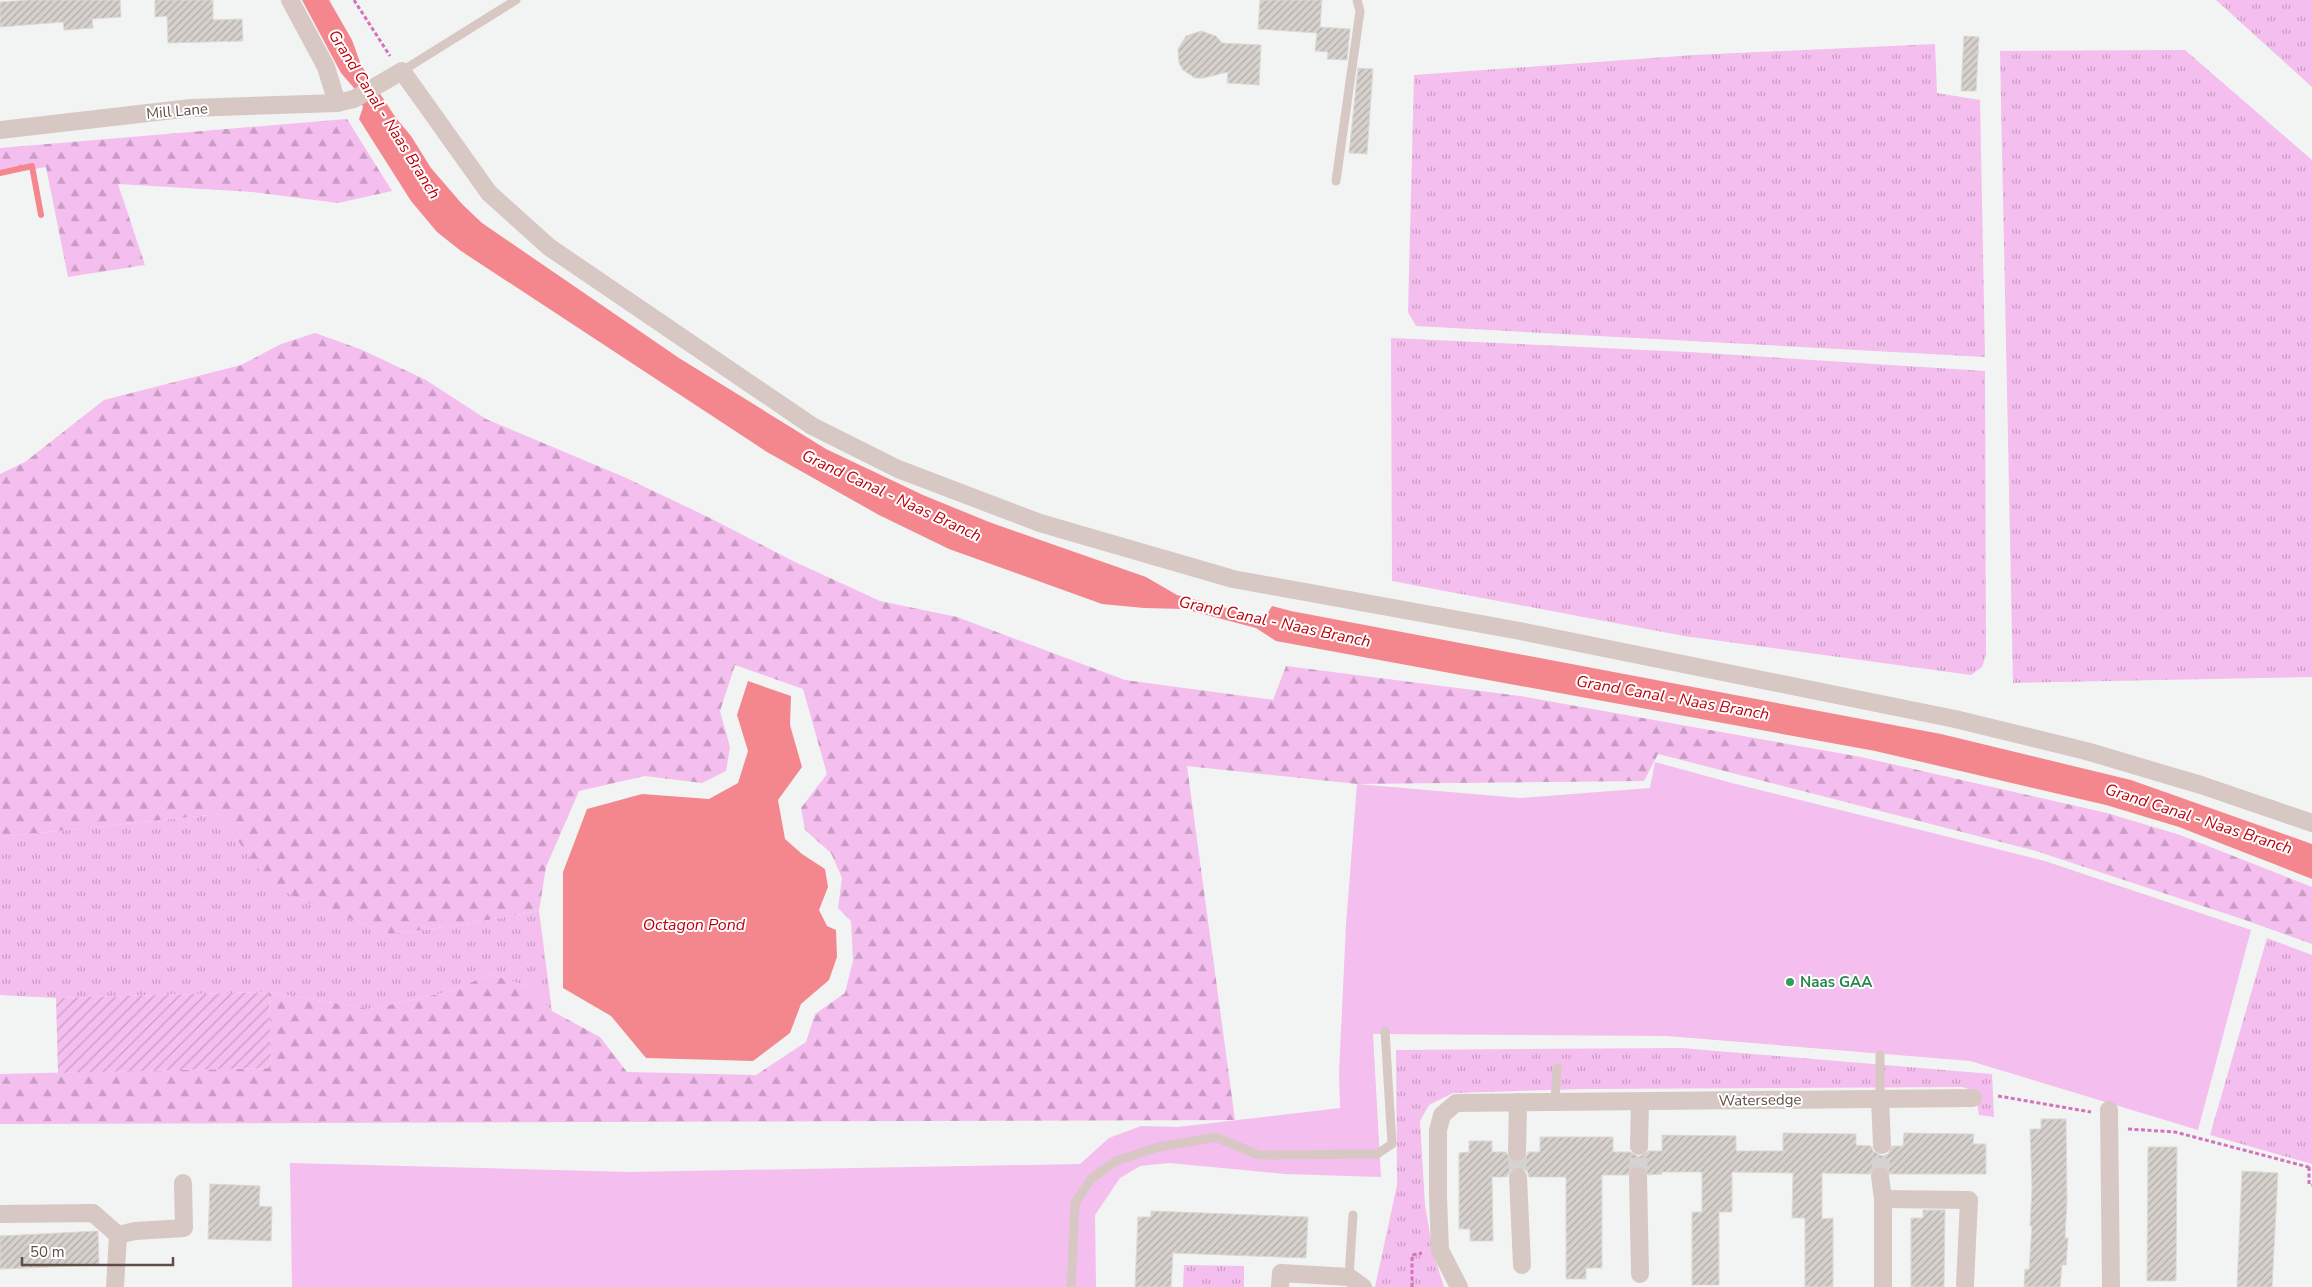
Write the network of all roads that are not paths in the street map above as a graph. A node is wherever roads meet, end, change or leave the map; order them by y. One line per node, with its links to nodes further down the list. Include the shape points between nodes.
1 (290, 0): 5 (street)
2 (516, 0): 4 (lane)
3 (1357, 0): 7 (lane, via 1360,11)
4 (402, 71): 5 (street); 8 (street, via 489,193 549,247 812,426 898,469 1040,523 1233,579 1520,631 1955,719 2105,757)
5 (346, 101): 6 (street, Mill Lane, via 191,108)
6 (0, 130)
7 (1336, 181)
8 (2312, 823)
9 (1385, 1031): 34 (lane, via 1392,1144 1378,1154 1259,1155 1215,1137 1155,1148 1116,1161 1091,1179 1074,1203)
10 (1880, 1056): 13 (lane)
11 (1557, 1068): 14 (lane)
12 (1973, 1098): 13 (street, Watersedge)
13 (1880, 1099): 16 (street, Watersedge); 18 (street)
14 (1555, 1101): 15 (street, Watersedge); 16 (street, Watersedge)
15 (1518, 1102): 20 (street); 36 (street, Watersedge, via 1456,1103 1442,1115 1438,1130 1440,1250)
16 (1640, 1102): 19 (street)
17 (2110, 1118): 38 (street)
18 (1882, 1145)
19 (1639, 1146)
20 (1518, 1152)
21 (1638, 1176): 30 (street)
22 (1880, 1176): 25 (street)
23 (1518, 1177): 29 (street)
24 (183, 1183): 28 (street, via 184,1228)
25 (1883, 1199): 32 (street, via 1969,1200); 37 (street)
26 (0, 1214): 28 (street, via 93,1214)
27 (1354, 1215): 31 (lane)
28 (118, 1235): 33 (street)
29 (1522, 1265)
30 (1640, 1274)
31 (1356, 1282): 35 (street, via 1281,1273)
32 (1965, 1284)
33 (115, 1287)
34 (1071, 1287)
35 (1280, 1287)
36 (1459, 1287)
37 (1883, 1287)
38 (2111, 1287)

